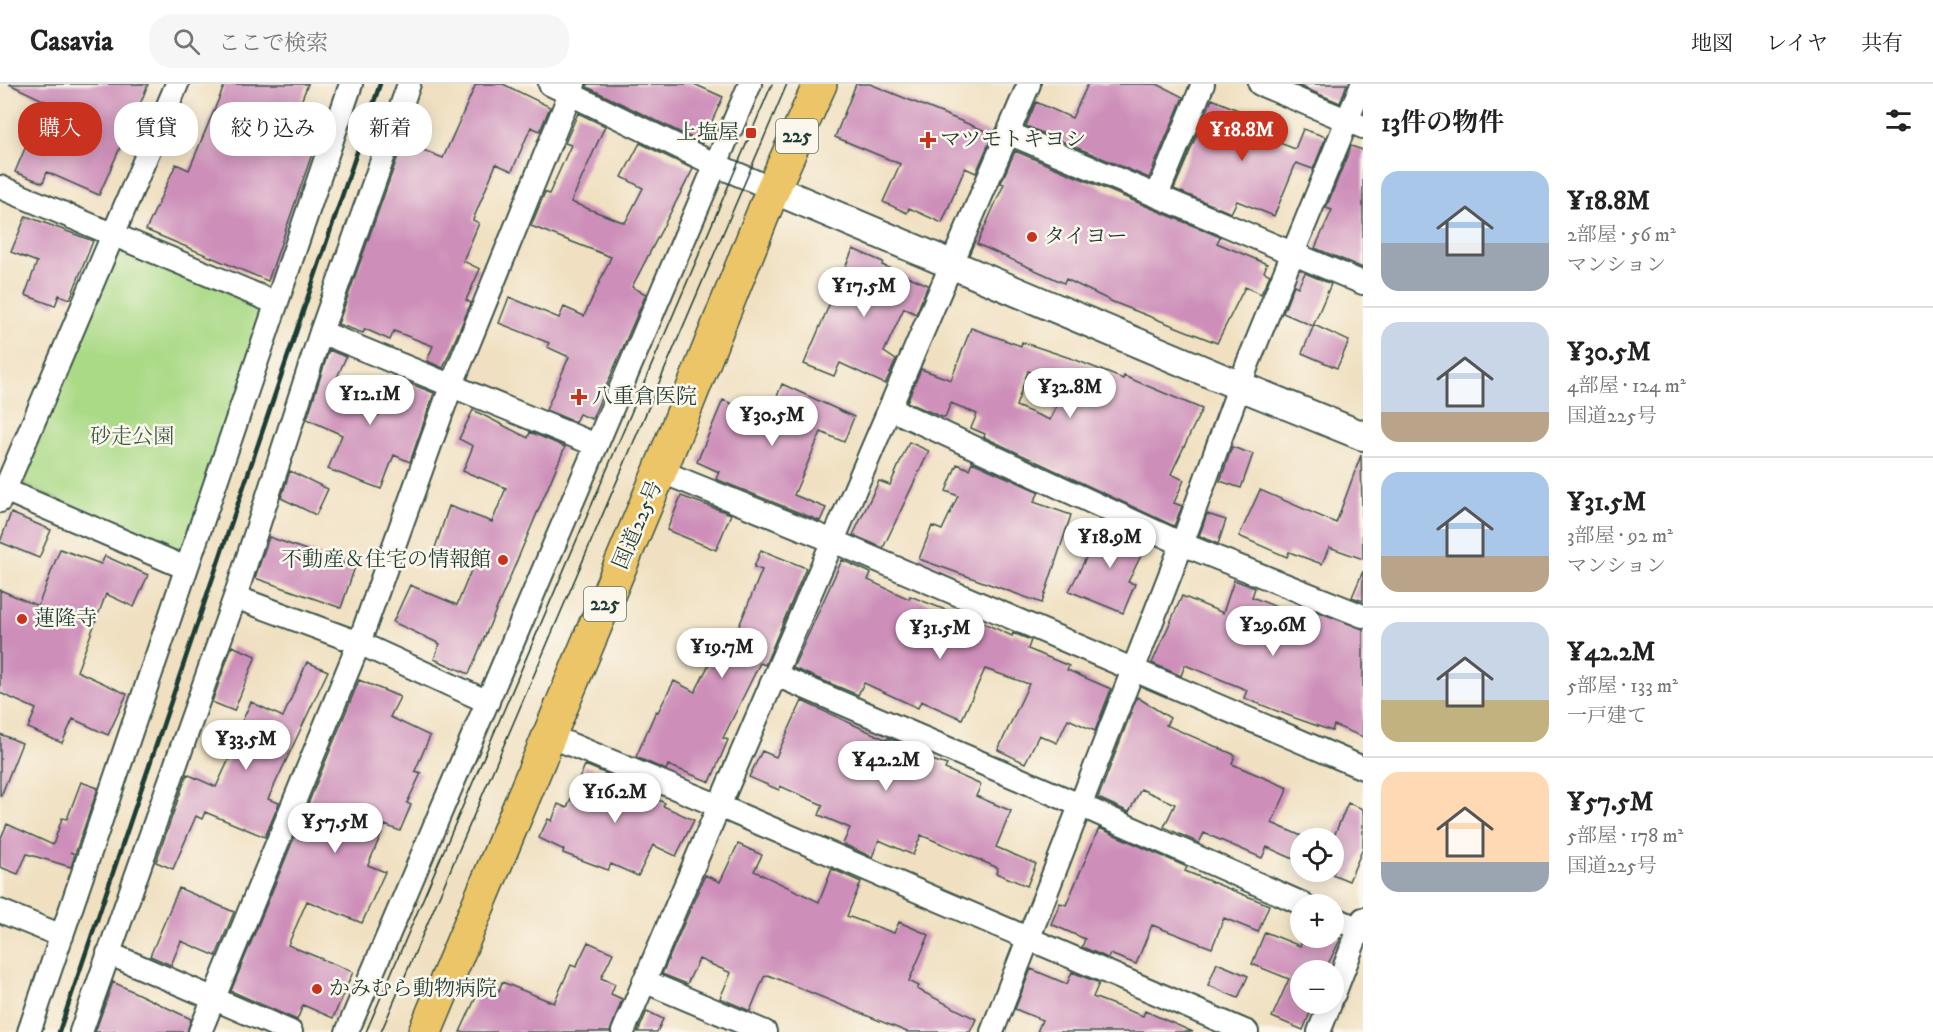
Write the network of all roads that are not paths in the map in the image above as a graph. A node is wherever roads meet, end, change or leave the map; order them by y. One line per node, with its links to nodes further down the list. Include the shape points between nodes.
1 (177, 84): 17 (street)
2 (351, 84): 21 (street)
3 (409, 84): 22 (street)
4 (750, 84): 13 (street)
5 (820, 84): 15 (highway, 国道225号 / 225)
6 (1029, 84): 12 (street)
7 (1203, 84): 16 (street)
8 (1260, 84): 11 (street)
9 (1362, 84): 11 (street)
10 (565, 88): 13 (street); 23 (street)
11 (1355, 123): 18 (street)
12 (1008, 133): 16 (street); 19 (street)
13 (716, 165): 15 (street); 27 (street)
14 (0, 187): 17 (street)
15 (773, 189): 19 (street); 28 (highway, 国道225号 / 225)
16 (1157, 195): 18 (street)
17 (113, 235): 21 (street); 29 (street)
18 (1292, 253): 20 (street); 24 (street)
19 (952, 263): 24 (street); 25 (street)
20 (1363, 283)
21 (276, 303): 32 (street)
22 (321, 332): 23 (street); 33 (street)
23 (452, 384): 27 (street); 35 (street)
24 (1240, 386): 26 (street); 31 (street)
25 (891, 409): 30 (street); 31 (street)
26 (1363, 435)
27 (596, 445): 38 (street)
28 (660, 471): 30 (street); 39 (highway, 国道225号 / 225)
29 (2, 493): 32 (street)
30 (833, 541): 36 (street); 37 (street)
31 (1182, 544): 34 (street); 36 (street)
32 (186, 568): 47 (street)
33 (235, 597): 35 (street); 49 (street)
34 (1363, 616)
35 (359, 643): 38 (street); 52 (street)
36 (1133, 671): 40 (street); 42 (street)
37 (776, 675): 41 (street); 42 (street)
38 (488, 702): 58 (street)
39 (550, 736): 41 (street); 59 (highway, 国道225号 / 225)
40 (1363, 768)
41 (719, 806): 48 (street); 51 (street)
42 (1082, 806): 43 (street); 48 (street)
43 (1290, 898)
44 (0, 911): 47 (street)
45 (1344, 920): 46 (street)
46 (1361, 924): 50 (street)
47 (62, 936): 54 (street)
48 (1028, 939): 62 (street); 63 (street)
49 (108, 953): 52 (street); 55 (street)
50 (1344, 968)
51 (644, 981): 60 (street); 61 (street)
52 (215, 999): 56 (street); 57 (street)
53 (1326, 1014): 64 (street)
54 (29, 1032)
55 (81, 1032)
56 (200, 1032)
57 (291, 1032)
58 (347, 1032)
59 (425, 1032)
60 (623, 1032)
61 (765, 1032)
62 (992, 1032)
63 (1247, 1032)
64 (1319, 1032)

